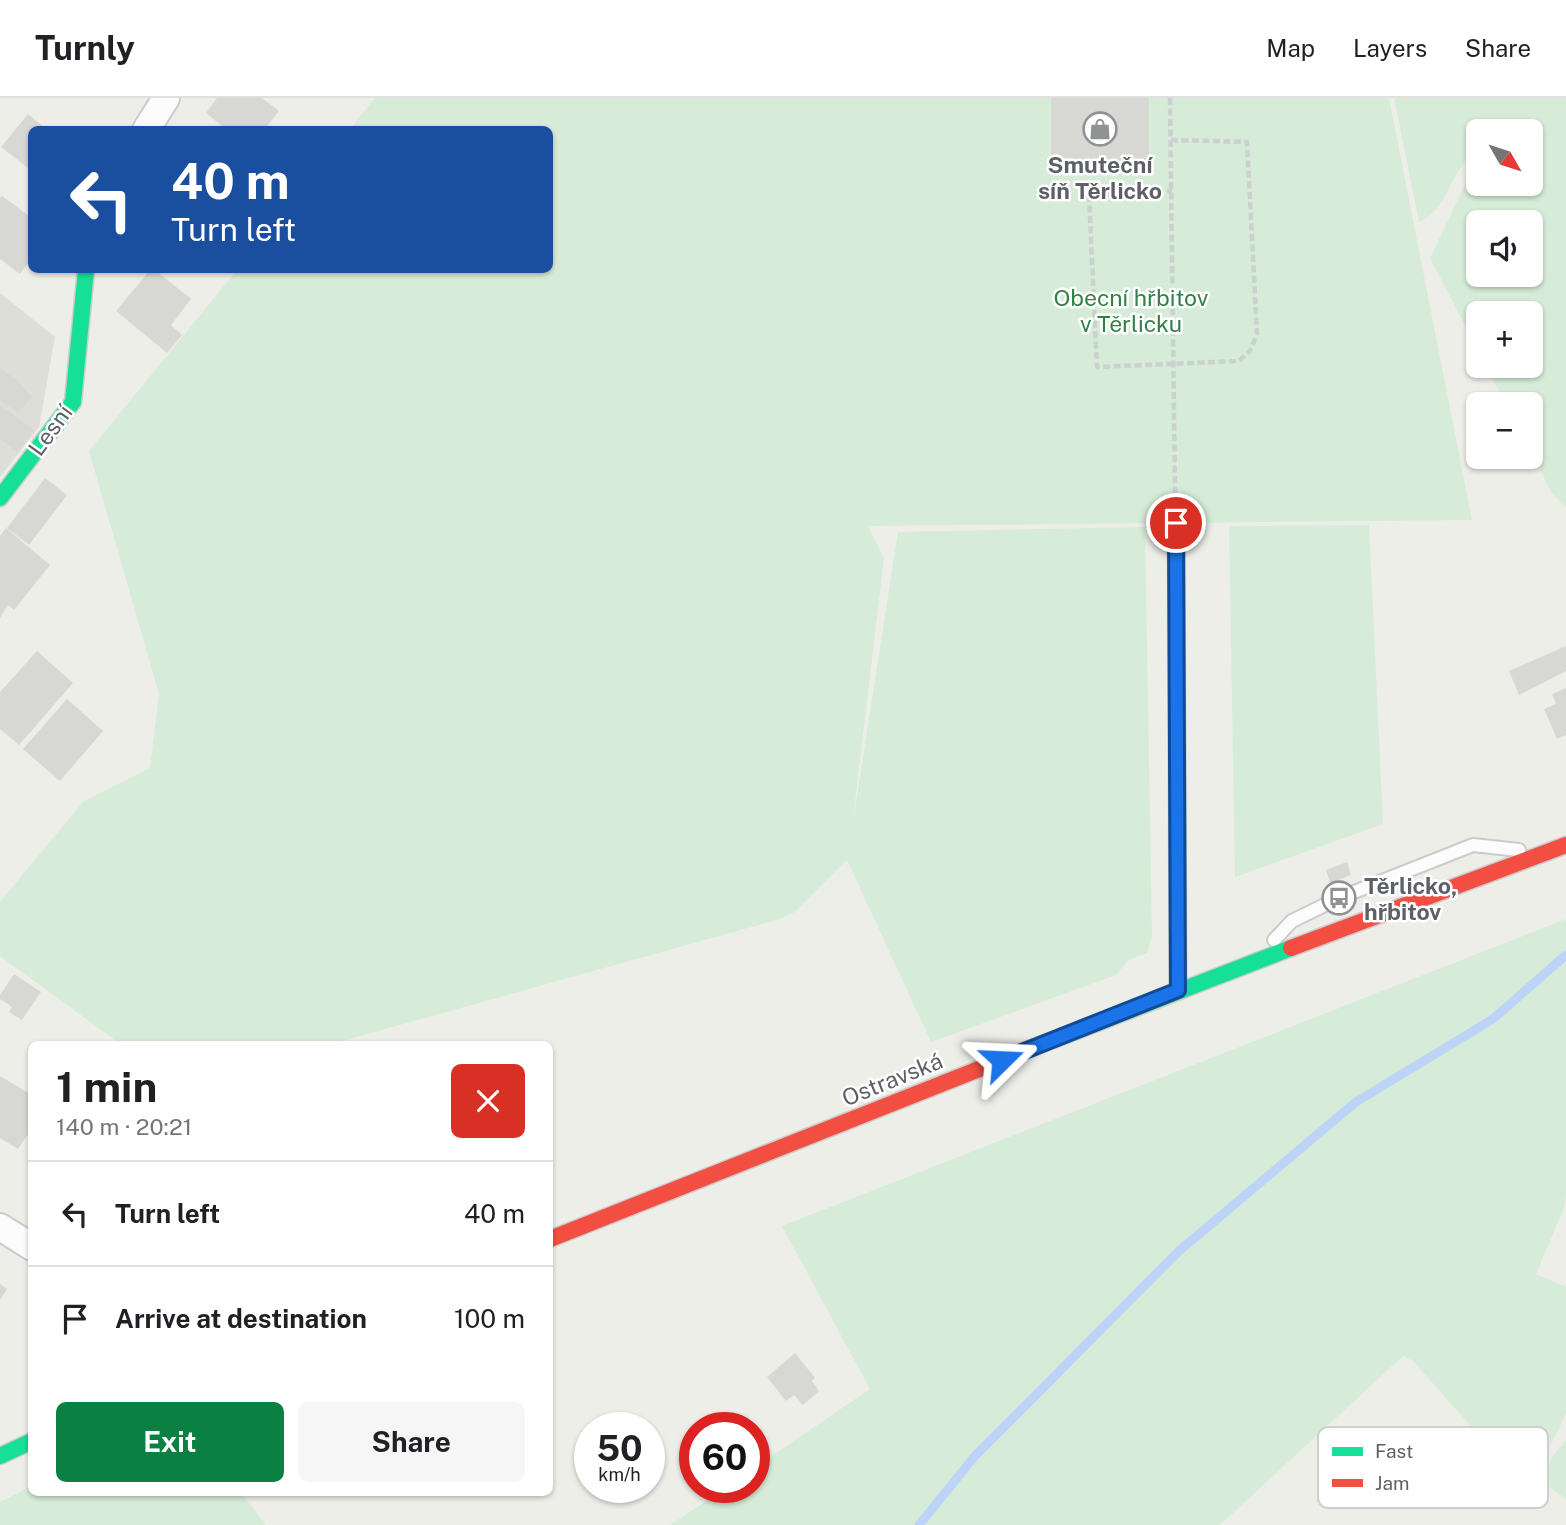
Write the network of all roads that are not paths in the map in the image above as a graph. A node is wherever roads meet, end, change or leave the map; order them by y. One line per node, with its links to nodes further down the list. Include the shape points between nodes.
1 (166, 98): 2 (street)
2 (148, 126)
3 (86, 273): 4 (main road, Lesní, via 73,402)
4 (0, 498)
5 (1176, 523): 9 (main road)
6 (1566, 845): 7 (main road, Ostravská)
7 (1547, 853): 8 (main road, Ostravská); 8 (lane, via 1473,845 1292,921)
8 (1251, 963): 9 (main road, Ostravská)
9 (1178, 990): 11 (main road, Ostravská)
10 (0, 1227): 12 (street)
11 (553, 1238)
12 (28, 1244)
13 (28, 1443): 14 (main road)
14 (0, 1456)

